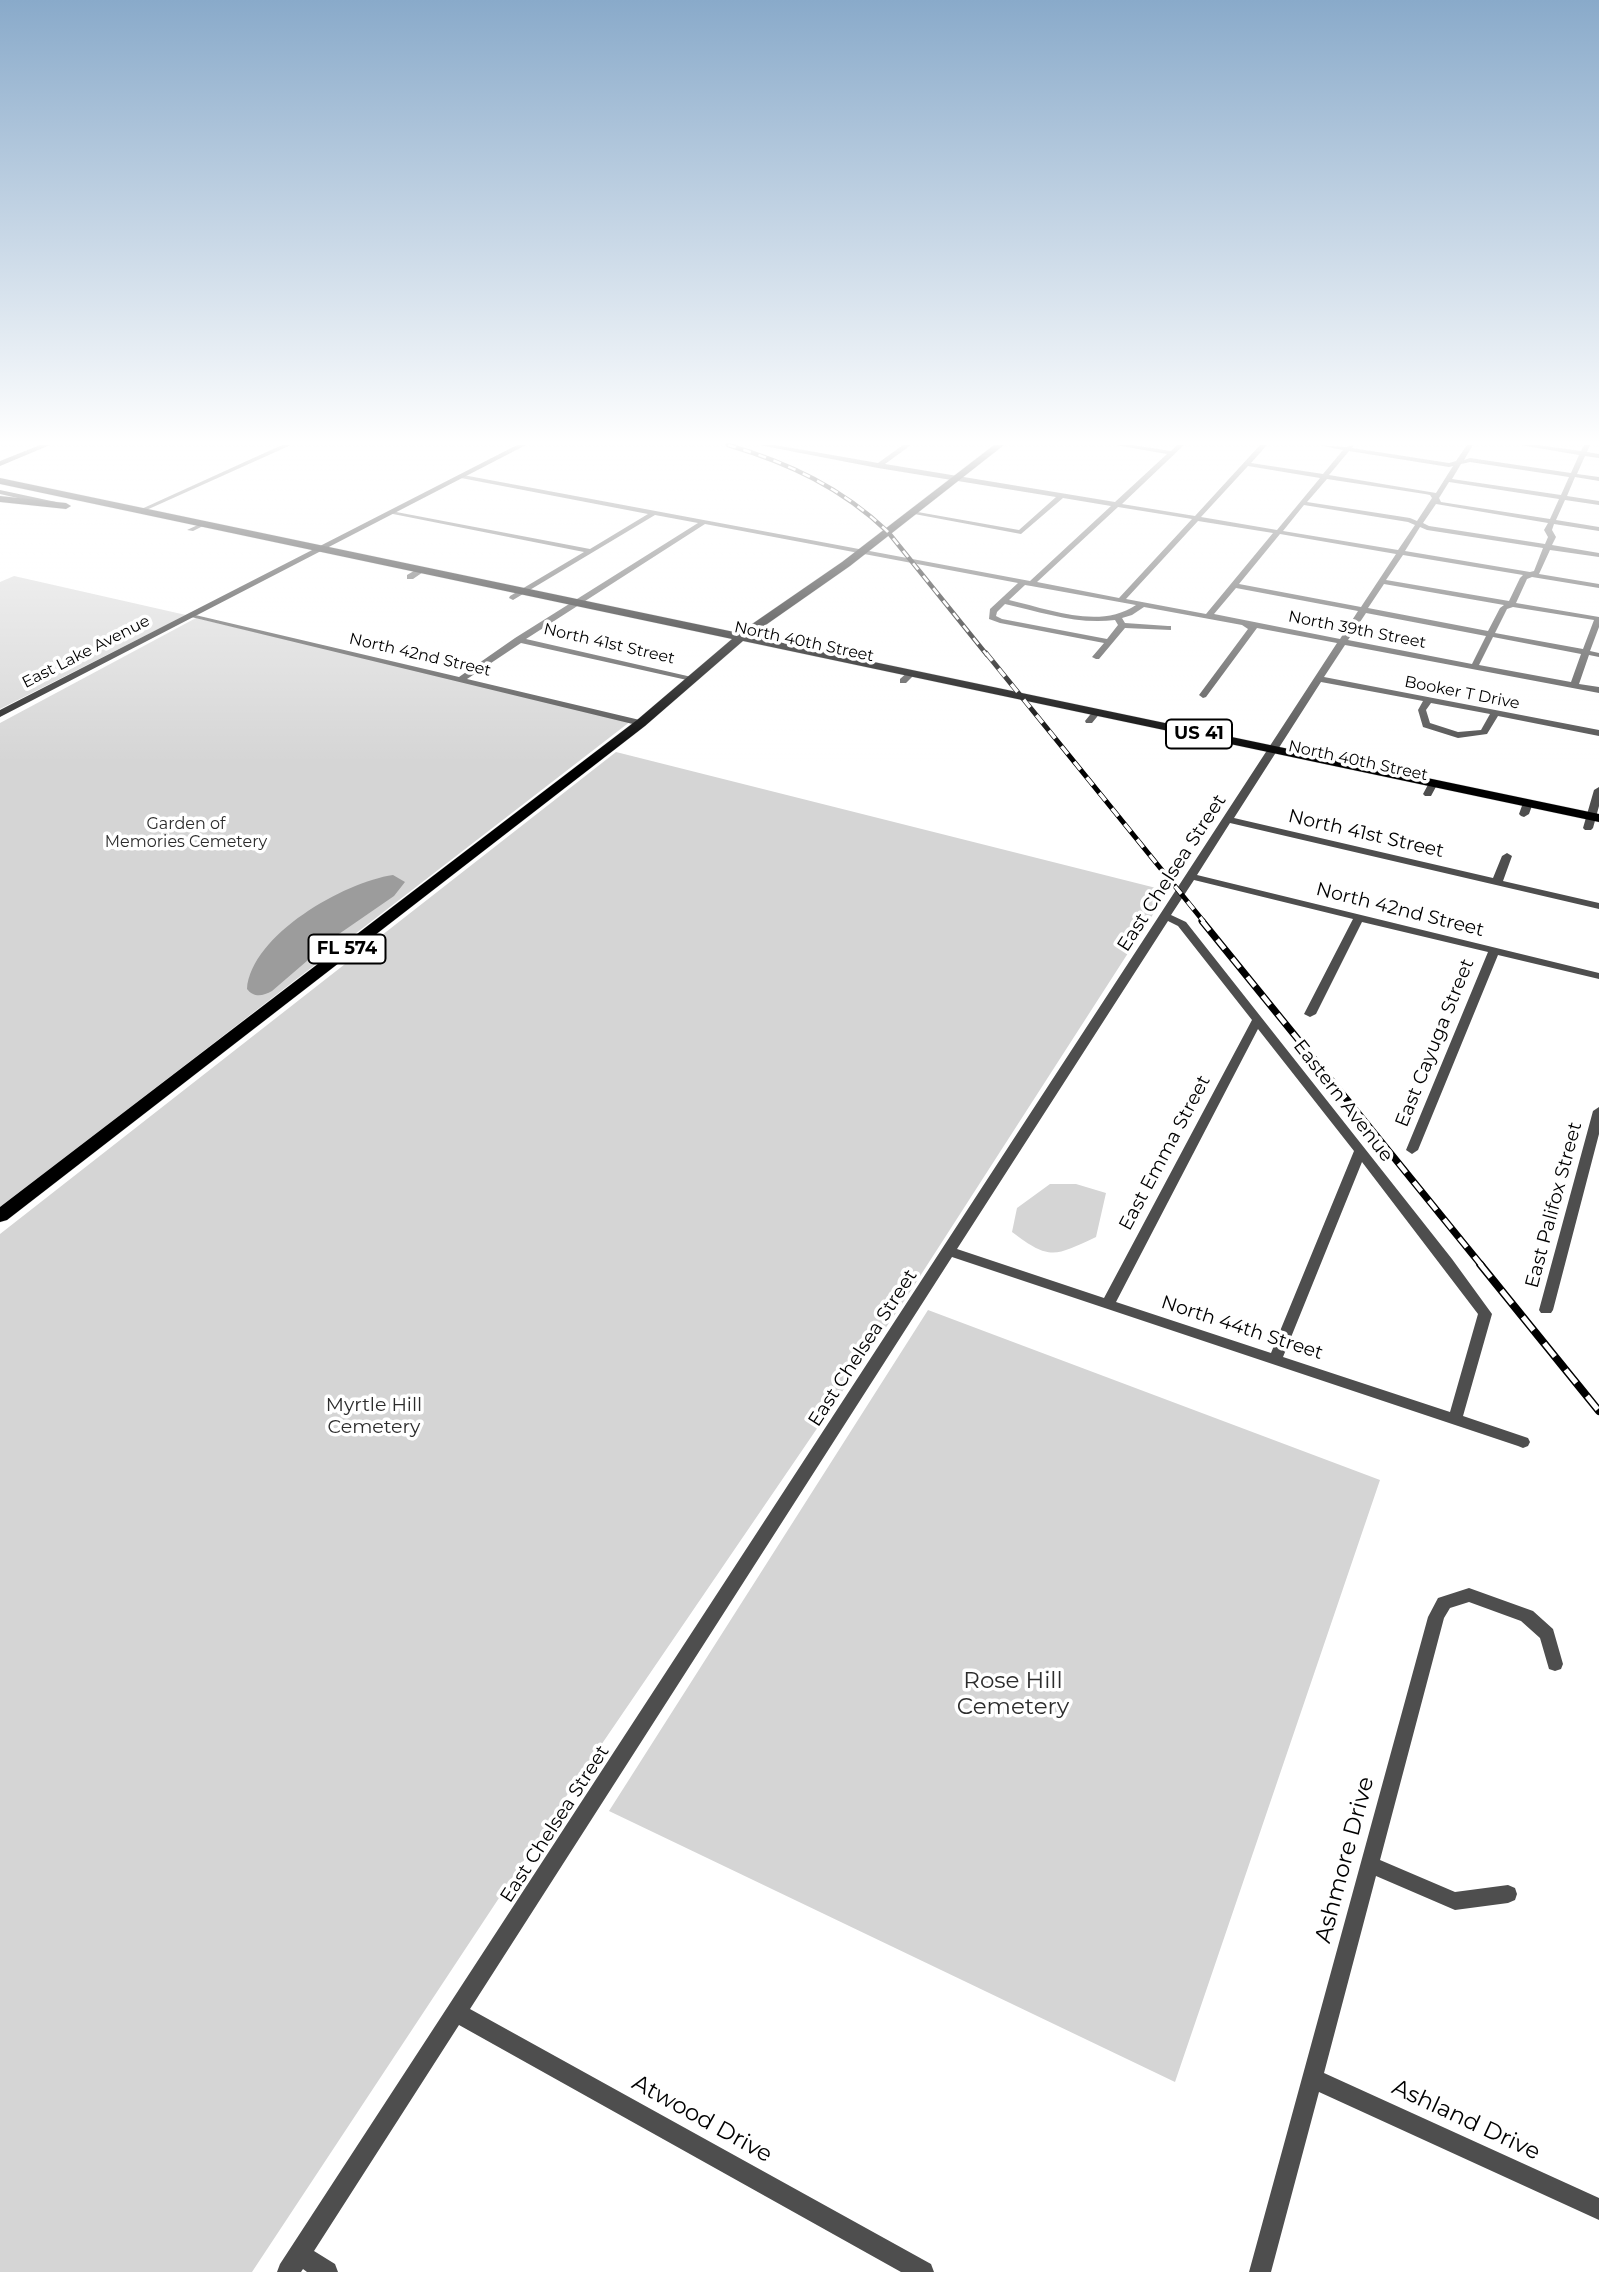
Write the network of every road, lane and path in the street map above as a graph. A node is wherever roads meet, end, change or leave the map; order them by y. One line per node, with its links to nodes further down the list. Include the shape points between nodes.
1 (290, 551): 15 (main road, North 40th Street / US 41)
2 (317, 551): 15 (street, East Lake Avenue)
3 (331, 551): 17 (main road, North 40th Street / US 41)
4 (590, 551): 24 (street)
5 (660, 551): 28 (street)
6 (862, 551): 21 (street, North 39th Street); 40 (main road, FL 574, via 808,599)
7 (1063, 551): 21 (street)
8 (1168, 551): 26 (street)
9 (1262, 551): 22 (street)
10 (1383, 551): 14 (street)
11 (1403, 551): 14 (street, East Chelsea Street)
12 (1545, 551): 18 (street)
13 (1573, 551): 16 (street)
14 (1401, 554): 18 (street); 20 (street, East Chelsea Street)
15 (309, 555): 19 (main road, North 40th Street / US 41); 33 (street, East Lake Avenue)
16 (1599, 555)
17 (422, 570): 19 (street); 24 (main road, North 40th Street / US 41)
18 (1534, 575): 23 (street); 30 (street, via 1524,578)
19 (410, 577): 25 (main road, North 40th Street / US 41)
20 (1383, 582): 30 (street); 32 (street, East Chelsea Street)
21 (1028, 583): 26 (street, North 39th Street); 27 (street)
22 (1234, 585): 32 (street); 36 (street, via 1209,615)
23 (1599, 586)
24 (525, 592): 25 (street); 28 (main road, North 40th Street / US 41)
25 (513, 598): 31 (main road, North 40th Street / US 41)
26 (1121, 600): 29 (street, North 39th Street)
27 (1004, 601): 35 (street, via 1072,618); 41 (street, via 991,614 995,620)
28 (580, 603): 31 (street); 40 (main road, North 40th Street / US 41)
29 (1143, 604): 35 (street); 36 (street, North 39th Street)
30 (1512, 604): 34 (street); 38 (street, via 1504,608)
31 (569, 610): 39 (street); 40 (main road, North 40th Street / US 41)
32 (1365, 611): 38 (street); 42 (street, East Chelsea Street)
33 (191, 616): 48 (street, North 42nd Street); 54 (street, East Lake Avenue)
34 (1599, 619): 43 (street)
35 (1120, 621): 37 (street); 41 (street)
36 (1231, 621): 42 (street, North 39th Street); 52 (street, via 1253,628)
37 (1168, 628)
38 (1491, 635): 43 (street); 46 (street)
39 (518, 639): 48 (street); 49 (street, North 41st Street)
40 (743, 642): 49 (main road, FL 574); 58 (main road, North 40th Street / US 41)
41 (1109, 642): 45 (street)
42 (1345, 642): 46 (street, North 39th Street); 47 (street, East Chelsea Street)
43 (1587, 652): 44 (street); 50 (street)
44 (1599, 655)
45 (1096, 657)
46 (1475, 667): 50 (street, North 39th Street)
47 (1321, 679): 53 (street, Booker T Drive); 58 (street, East Chelsea Street)
48 (460, 680): 56 (street, North 42nd Street)
49 (693, 680): 56 (main road, FL 574)
50 (1574, 685): 51 (street, North 39th Street)
51 (1599, 690)
52 (1203, 695)
53 (1428, 701): 55 (street, Booker T Drive); 55 (street, via 1422,710 1426,725 1458,735 1484,732)
54 (0, 713)
55 (1495, 713): 57 (street, Booker T Drive)
56 (641, 723): 75 (main road, FL 574)
57 (1599, 733)
58 (1271, 755): 60 (street, East Chelsea Street); 61 (main road, North 40th Street / US 41)
59 (1599, 790): 61 (street)
60 (1228, 820): 63 (street, East Chelsea Street); 64 (street, North 41st Street)
61 (1594, 823)
62 (1507, 856): 64 (street)
63 (1192, 877): 66 (street, East Chelsea Street); 67 (street, North 42nd Street)
64 (1497, 882): 65 (street, North 41st Street)
65 (1599, 906)
66 (1167, 916): 71 (street, Eastern Avenue, via 1182,924); 76 (street, East Chelsea Street)
67 (1359, 918): 68 (street, North 42nd Street); 70 (street)
68 (1494, 951): 69 (street, North 42nd Street); 73 (street, East Cayuga Street)
69 (1599, 976)
70 (1310, 1014)
71 (1257, 1021): 74 (street, Eastern Avenue); 77 (street, East Emma Street)
72 (1599, 1111): 78 (street, East Palifox Street)
73 (1412, 1150)
74 (1360, 1151): 79 (street); 80 (street, Eastern Avenue, via 1485,1314)
75 (0, 1216)
76 (949, 1251): 77 (street, North 44th Street); 85 (street, East Chelsea Street)
77 (1108, 1304): 79 (street, North 44th Street)
78 (1546, 1310)
79 (1275, 1359): 80 (street, North 44th Street)
80 (1455, 1419): 81 (street, North 44th Street)
81 (1523, 1442)
82 (1555, 1664): 83 (street, Ashmore Drive, via 1547,1634 1527,1616 1469,1595 1444,1603 1436,1617)
83 (1370, 1865): 84 (street, via 1455,1901); 86 (street, Ashmore Drive)
84 (1508, 1894)
85 (456, 2012): 88 (street, East Chelsea Street); 90 (street, Atwood Drive)
86 (1311, 2078): 87 (street, Ashland Drive); 91 (street, Ashmore Drive)
87 (1599, 2210)
88 (294, 2263): 89 (street)
89 (327, 2272)
90 (923, 2272)
91 (1259, 2272)

